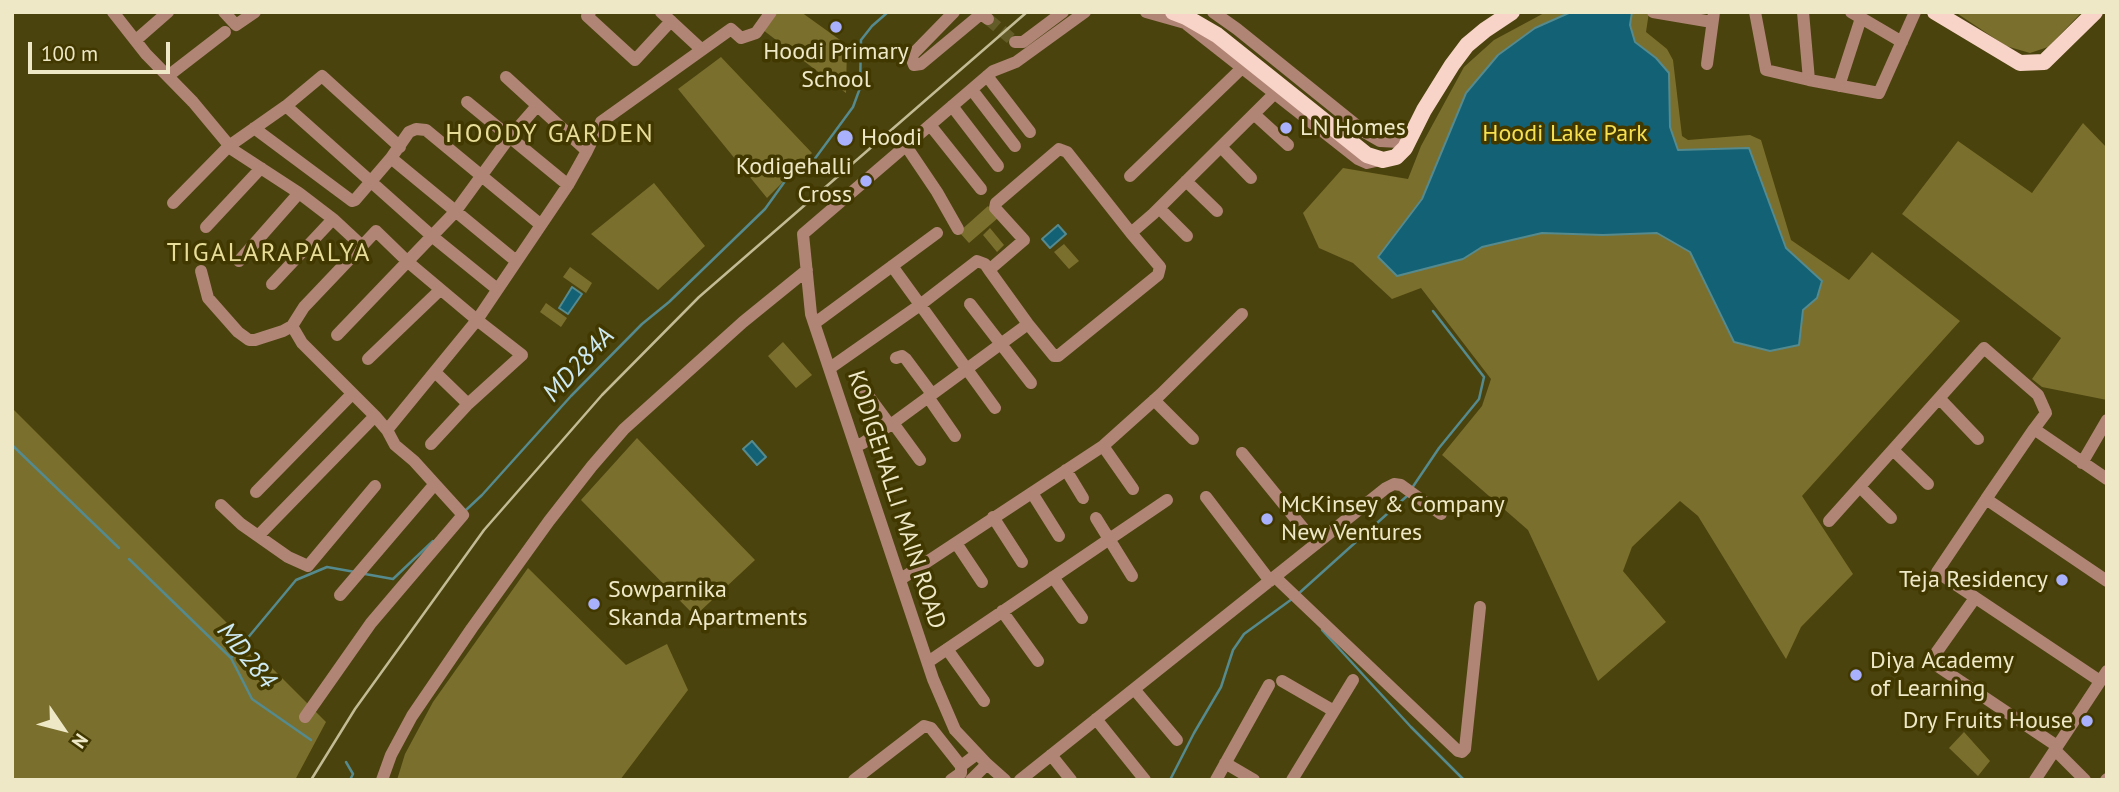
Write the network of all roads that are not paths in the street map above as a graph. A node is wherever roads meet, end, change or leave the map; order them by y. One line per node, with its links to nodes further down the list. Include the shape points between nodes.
1 (113, 12): 26 (street)
2 (169, 12): 26 (street)
3 (225, 12): 4 (street, via 236,25)
4 (255, 12)
5 (590, 12): 22 (street, via 587,16 635,60)
6 (771, 12): 29 (street, via 756,33 741,38 731,29)
7 (954, 12): 24 (street, via 913,54 914,65 981,14)
8 (1063, 12): 27 (street, via 1023,42)
9 (1085, 12): 33 (street, via 1024,57)
10 (1173, 12): 57 (main road, via 1217,35 1367,155)
11 (1192, 12): 48 (main road, via 1376,148)
12 (1213, 12): 48 (street, via 1366,133 1380,141)
13 (1512, 12): 48 (main road, via 1467,45)
14 (1653, 12): 23 (street)
15 (1755, 12): 35 (street, via 1766,70)
16 (1802, 12): 35 (street)
17 (1915, 12): 28 (street)
18 (1935, 12): 19 (main road, via 2020,63 2044,62)
19 (2095, 12)
20 (1153, 13): 31 (street, via 1185,23)
21 (1856, 15): 28 (street); 36 (street)
22 (666, 17): 29 (street)
23 (1713, 17): 30 (street)
24 (988, 19)
25 (225, 32): 32 (street)
26 (136, 40): 32 (street)
27 (1015, 42)
28 (1902, 42): 36 (street, via 1879,93)
29 (702, 50): 55 (street, via 601,122)
30 (1707, 64)
31 (1242, 68): 38 (street); 61 (street)
32 (168, 76): 50 (street)
33 (987, 76): 37 (street); 46 (street)
34 (506, 77): 41 (street)
35 (1809, 80): 36 (street)
36 (1839, 86)
37 (972, 90): 42 (street); 52 (street)
38 (1274, 94): 43 (street); 57 (street, via 1358,159 1367,163)
39 (467, 102): 47 (street)
40 (286, 106): 45 (street); 53 (street, via 322,76); 63 (street)
41 (537, 106): 47 (street); 55 (street)
42 (952, 106): 44 (street); 58 (street)
43 (1255, 115): 49 (street); 54 (street)
44 (930, 125): 51 (street); 66 (street)
45 (254, 128): 50 (street); 63 (street, via 349,200 355,200)
46 (1030, 132)
47 (509, 138): 60 (street); 65 (street)
48 (1402, 142): 57 (main road, via 1401,153)
49 (1288, 145)
50 (229, 146): 59 (street); 68 (street)
51 (906, 146): 75 (street); 85 (street, KODIGEHALLI MAIN ROAD, via 803,234)
52 (1015, 146)
53 (400, 147): 56 (street); 60 (street, via 409,132 426,130)
54 (1221, 147): 62 (street); 64 (street)
55 (587, 151): 65 (street)
56 (391, 159): 63 (street); 71 (street)
57 (1383, 160)
58 (998, 166)
59 (261, 168): 67 (street); 74 (street)
60 (482, 176): 71 (street); 73 (street)
61 (1130, 176)
62 (1251, 178)
63 (371, 181): 79 (street)
64 (1186, 181): 69 (street); 70 (street)
65 (568, 186): 73 (street)
66 (981, 189)
67 (299, 193): 72 (street); 81 (street)
68 (173, 203)
69 (1159, 208): 77 (street); 78 (street)
70 (1217, 211)
71 (455, 212): 79 (street); 82 (street)
72 (333, 219): 80 (street); 88 (street)
73 (541, 225): 82 (street)
74 (206, 227)
75 (958, 229)
76 (937, 233): 84 (street)
77 (1131, 233): 86 (street, via 1067,152 1059,149 996,203 995,208 1024,240); 96 (street, via 1160,267 1158,275 1056,357)
78 (1187, 236)
79 (433, 237): 83 (street); 89 (street)
80 (362, 246): 83 (street, via 376,231); 97 (street)
81 (239, 261)
82 (516, 261): 89 (street)
83 (408, 262): 90 (street); 98 (street)
84 (892, 266): 92 (street); 95 (street)
85 (807, 270): 95 (street, KODIGEHALLI MAIN ROAD); 181 (street, via 624,429 592,466 412,716)
86 (989, 270): 92 (street, via 977,261); 96 (street)
87 (201, 271): 97 (street, via 208,298 249,340)
88 (272, 284)
89 (497, 289): 94 (street)
90 (440, 290): 94 (street); 101 (street)
91 (970, 304): 99 (street)
92 (920, 305): 102 (street); 103 (street)
93 (1242, 314): 110 (street)
94 (477, 320): 104 (street); 111 (street, via 522,355)
95 (815, 323): 102 (street, KODIGEHALLI MAIN ROAD)
96 (1028, 324): 99 (street)
97 (292, 326): 107 (street, via 302,343)
98 (337, 335)
99 (1000, 343): 103 (street); 105 (street)
100 (896, 358): 108 (street, via 906,359)
101 (368, 359)
102 (830, 368): 122 (street, KODIGEHALLI MAIN ROAD)
103 (967, 368): 108 (street); 112 (street)
104 (436, 373): 111 (street); 117 (street)
105 (1031, 383)
106 (861, 386): 115 (street)
107 (352, 394): 113 (street); 135 (street)
108 (930, 396): 115 (street); 118 (street)
109 (1939, 398): 116 (street, via 1984,348 2038,395 2046,413); 120 (street); 124 (street)
110 (1154, 400): 119 (street); 123 (street)
111 (468, 404): 121 (street)
112 (995, 408)
113 (375, 416): 117 (street); 147 (street)
114 (2107, 420): 127 (street)
115 (891, 424): 122 (street); 126 (street)
116 (2034, 429): 127 (street); 139 (street)
117 (387, 430): 131 (street, via 395,445)
118 (955, 436)
119 (1193, 439)
120 (1978, 439)
121 (431, 444)
122 (856, 446): 155 (street, KODIGEHALLI MAIN ROAD)
123 (1103, 446): 128 (street); 134 (street)
124 (1893, 450): 130 (street); 133 (street)
125 (1242, 453): 151 (street)
126 (920, 460)
127 (2082, 463): 129 (street)
128 (1066, 470): 136 (street); 138 (street)
129 (2107, 480)
130 (1928, 484)
131 (434, 485): 159 (street); 172 (street, via 463,515 371,623)
132 (375, 486): 147 (street, via 308,566)
133 (1860, 487): 145 (street); 146 (street)
134 (1133, 489)
135 (256, 492)
136 (1032, 493): 143 (street); 148 (street)
137 (1206, 497): 156 (street)
138 (1083, 498)
139 (1986, 499): 157 (street); 160 (street, via 1937,572)
140 (1167, 500): 149 (street)
141 (221, 505): 147 (street)
142 (1441, 514): 151 (street, via 1394,484)
143 (993, 517): 150 (street); 152 (street)
144 (1096, 518): 149 (street)
145 (1891, 518)
146 (1829, 522)
147 (258, 536)
148 (1059, 536)
149 (1108, 538): 153 (street); 154 (street)
150 (956, 543): 155 (street); 158 (street)
151 (1316, 544): 156 (street)
152 (1022, 562)
153 (1132, 576)
154 (1052, 577): 162 (street); 163 (street)
155 (901, 579): 166 (street, KODIGEHALLI MAIN ROAD)
156 (1272, 579): 161 (street, via 1462,752); 169 (street)
157 (2107, 581)
158 (982, 582)
159 (340, 595)
160 (1975, 598): 167 (street); 175 (street, via 1934,658 1936,665)
161 (1480, 607)
162 (1002, 611): 164 (street); 165 (street)
163 (1082, 618)
164 (947, 649): 166 (street); 170 (street)
165 (1038, 661)
166 (928, 663): 176 (street, KODIGEHALLI MAIN ROAD, via 955,730)
167 (2104, 676): 175 (street)
168 (1353, 680): 171 (street)
169 (1134, 689): 173 (street); 174 (street)
170 (984, 702)
171 (1334, 711): 178 (street, via 1275,683); 191 (street)
172 (305, 717)
173 (1096, 719): 177 (street); 188 (street)
174 (1177, 740)
175 (2056, 748): 192 (street); 193 (street)
176 (977, 754): 179 (street, KODIGEHALLI MAIN ROAD); 180 (street)
177 (1051, 755): 186 (street); 187 (street)
178 (1225, 763): 189 (street); 190 (street)
179 (987, 764): 184 (street); 185 (street, KODIGEHALLI MAIN ROAD)
180 (961, 766): 182 (street, via 931,728 924,726); 183 (street, via 961,773)
181 (382, 780)
182 (854, 780)
183 (951, 780)
184 (971, 780)
185 (1005, 780)
186 (1020, 780)
187 (1070, 780)
188 (1145, 780)
189 (1216, 780)
190 (1254, 780)
191 (1292, 780)
192 (2035, 780)
193 (2085, 780)

